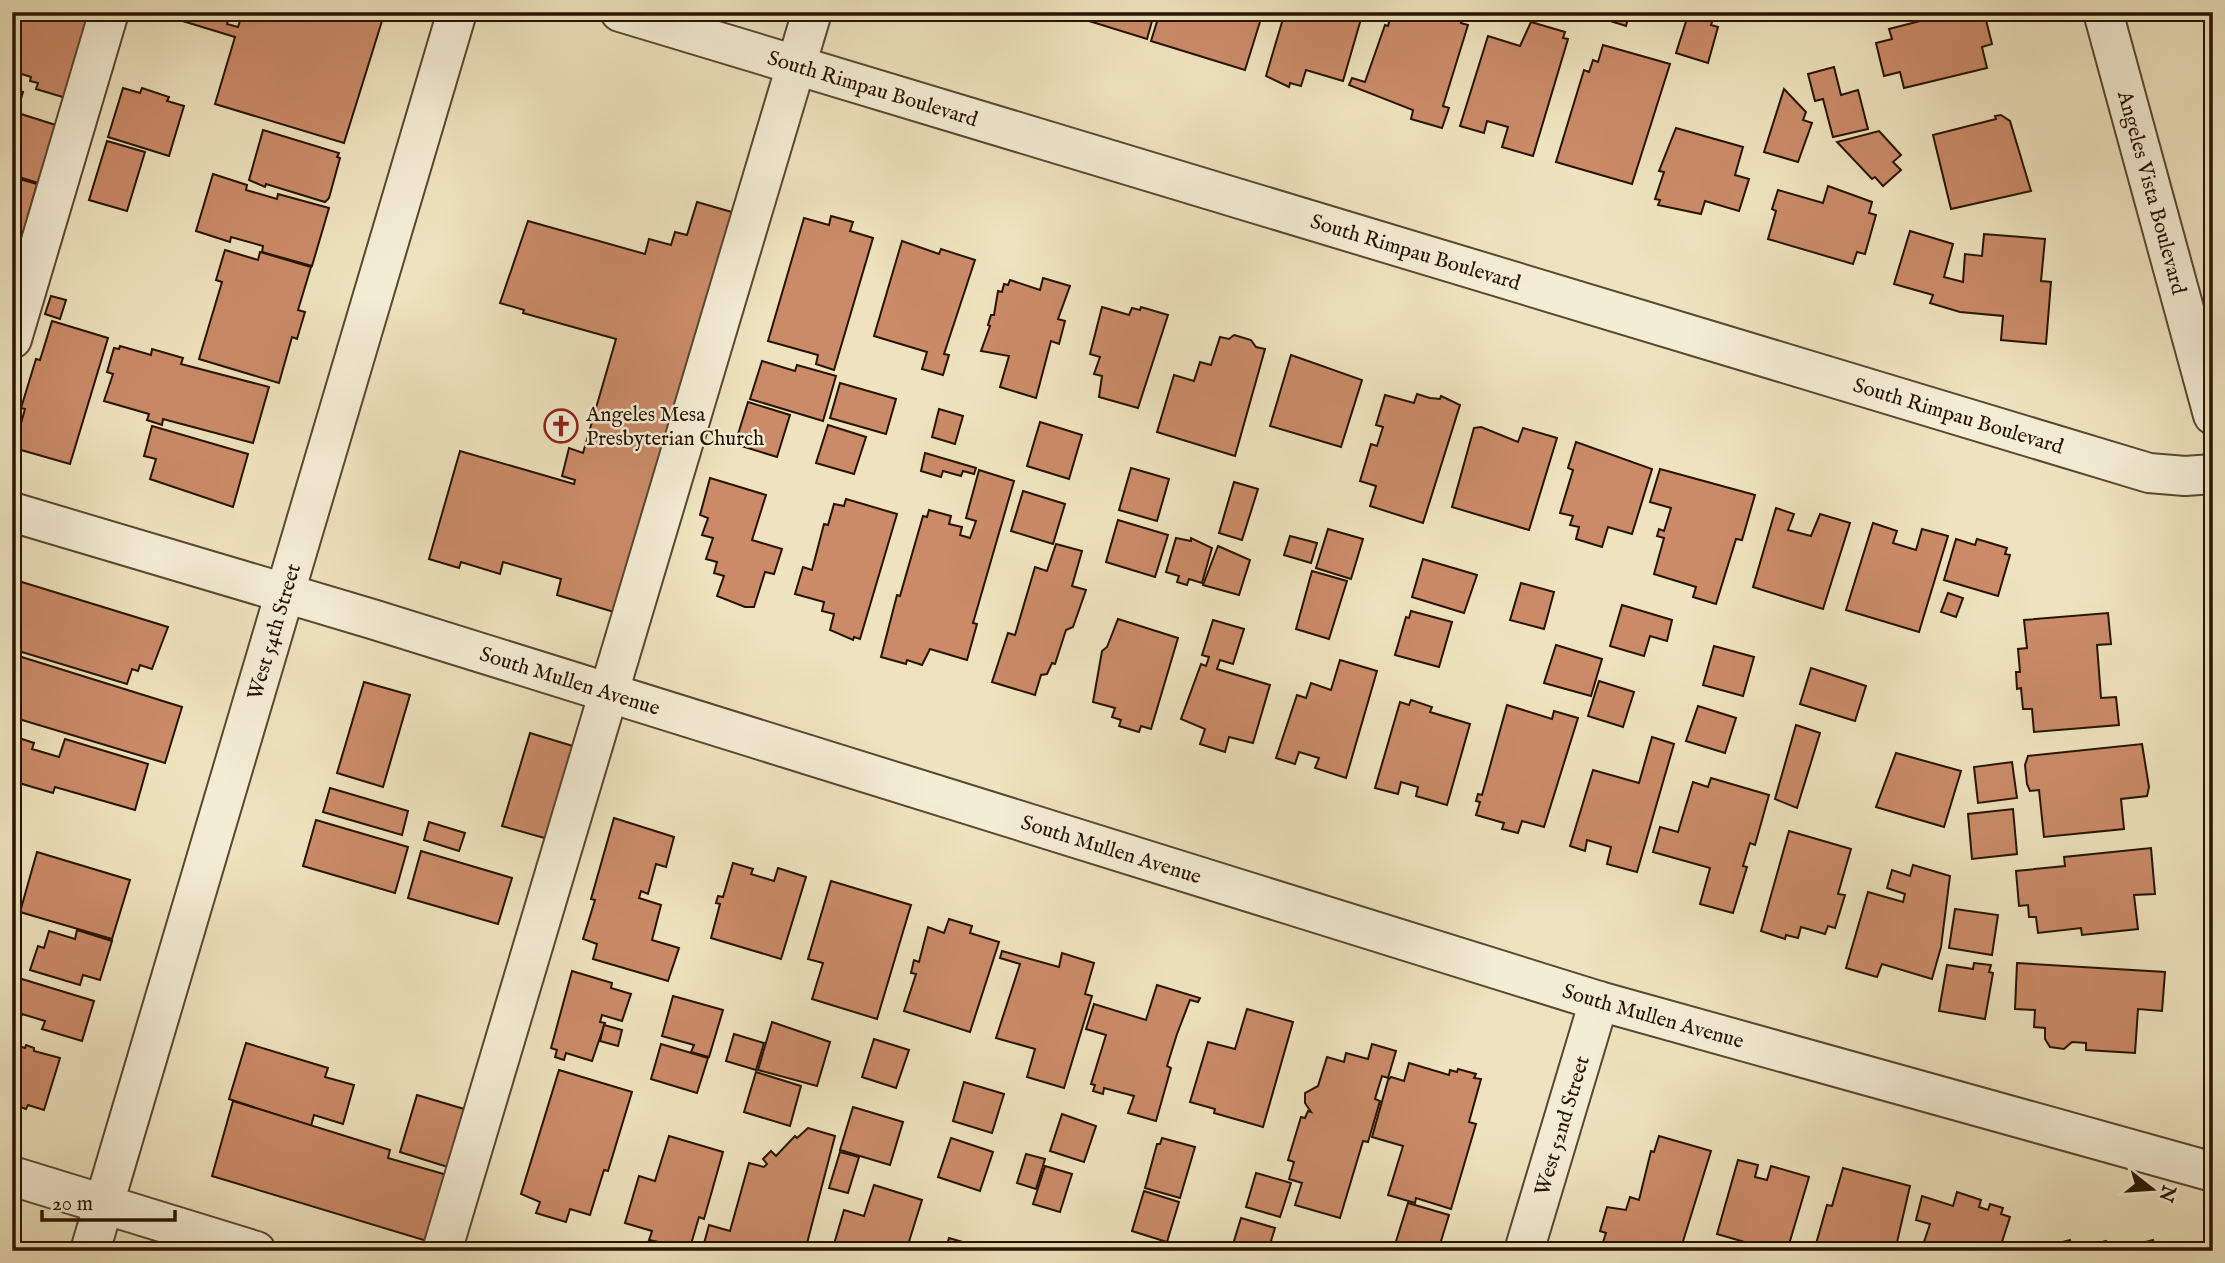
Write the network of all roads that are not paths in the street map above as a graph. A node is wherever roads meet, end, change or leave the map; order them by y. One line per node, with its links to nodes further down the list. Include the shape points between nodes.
1 (109, 12): 7 (street)
2 (457, 12): 11 (street, West 54th Street)
3 (620, 12): 6 (street, South Rimpau Boulevard)
4 (812, 12): 6 (street)
5 (2103, 12): 8 (street, Angeles Vista Boulevard)
6 (796, 66): 9 (street, South Rimpau Boulevard, via 2149,473); 12 (street)
7 (12, 339)
8 (2213, 415)
9 (2213, 474)
10 (12, 512): 11 (street, South Mullen Avenue)
11 (285, 592): 12 (street, South Mullen Avenue); 16 (street, West 54th Street)
12 (609, 693): 13 (street, South Mullen Avenue); 19 (street)
13 (1600, 1002): 14 (street, South Mullen Avenue); 20 (street, West 52nd Street)
14 (2213, 1172)
15 (12, 1176): 16 (street)
16 (104, 1204): 17 (street, West 54th Street); 18 (street)
17 (90, 1251)
18 (256, 1251)
19 (442, 1251)
20 (1524, 1251)

